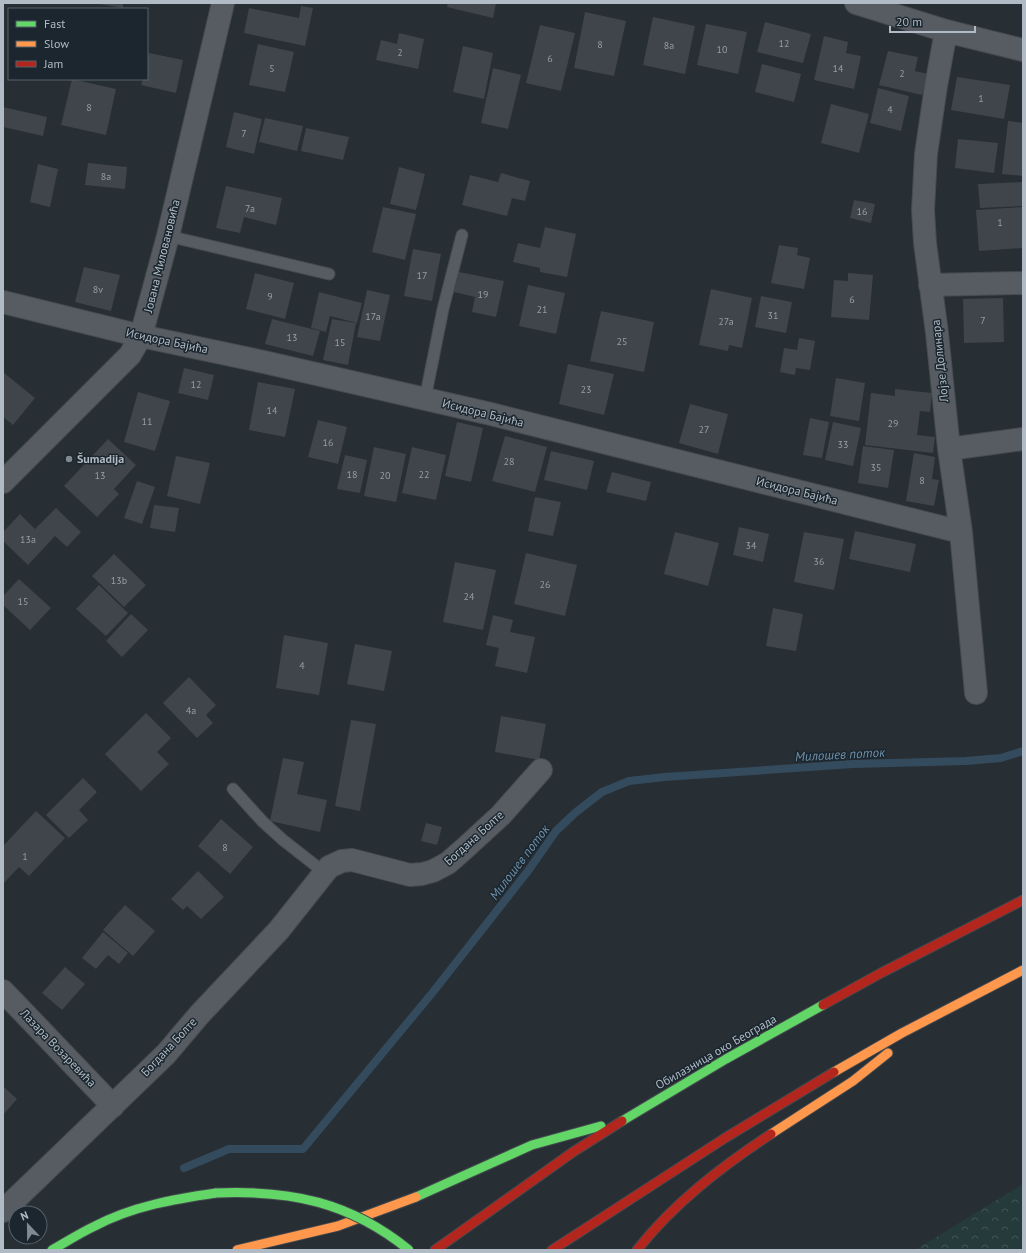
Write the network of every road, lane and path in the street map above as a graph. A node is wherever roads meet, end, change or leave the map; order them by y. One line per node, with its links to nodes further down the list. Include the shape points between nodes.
1 (223, 3): 6 (street, Јована Миловановића)
2 (856, 3): 3 (street)
3 (946, 31): 4 (street); 9 (street, Лојзе Долинара, via 926,154 923,210)
4 (1023, 50)
5 (462, 235): 12 (lane, via 443,309)
6 (168, 236): 7 (lane); 11 (street, Јована Миловановића)
7 (329, 274)
8 (1023, 283): 9 (street)
9 (930, 285): 14 (street, Лојзе Долинара)
10 (3, 302): 11 (street, Исидора Бајића)
11 (141, 336): 12 (street, Исидора Бајића); 15 (street, Јована Миловановића, via 130,355)
12 (425, 399): 16 (street, Исидора Бајића)
13 (1023, 439): 14 (street)
14 (949, 450): 16 (street, Лојзе Долинара)
15 (3, 482)
16 (961, 532): 17 (street, Лојзе Долинара)
17 (976, 693)
18 (540, 770): 20 (street, Богдана Болте, via 501,814 448,863 433,871 410,875 352,860 329,867)
19 (233, 788): 20 (lane, via 263,822)
20 (325, 873): 25 (street, Богдана Болте, via 279,930 166,1054)
21 (1023, 900): 26 (highway, Обилазница око Београда, via 881,973 726,1059)
22 (1023, 970): 24 (highway)
23 (3, 991): 25 (street, Лазара Возаревића)
24 (926, 1019): 32 (highway, via 723,1139); 33 (highway, via 875,1065 742,1154 694,1190)
25 (113, 1106): 27 (street, Богдана Болте)
26 (623, 1120): 29 (highway, via 532,1145 412,1199 338,1226); 31 (highway, Обилазница око Београда, via 573,1152)
27 (3, 1211)
28 (52, 1250): 30 (highway, bridge, via 96,1226 139,1208 174,1199 216,1193 248,1192 280,1194 310,1200 347,1212 380,1229)
29 (237, 1250)
30 (409, 1250)
31 (436, 1250)
32 (552, 1250)
33 (636, 1250)

